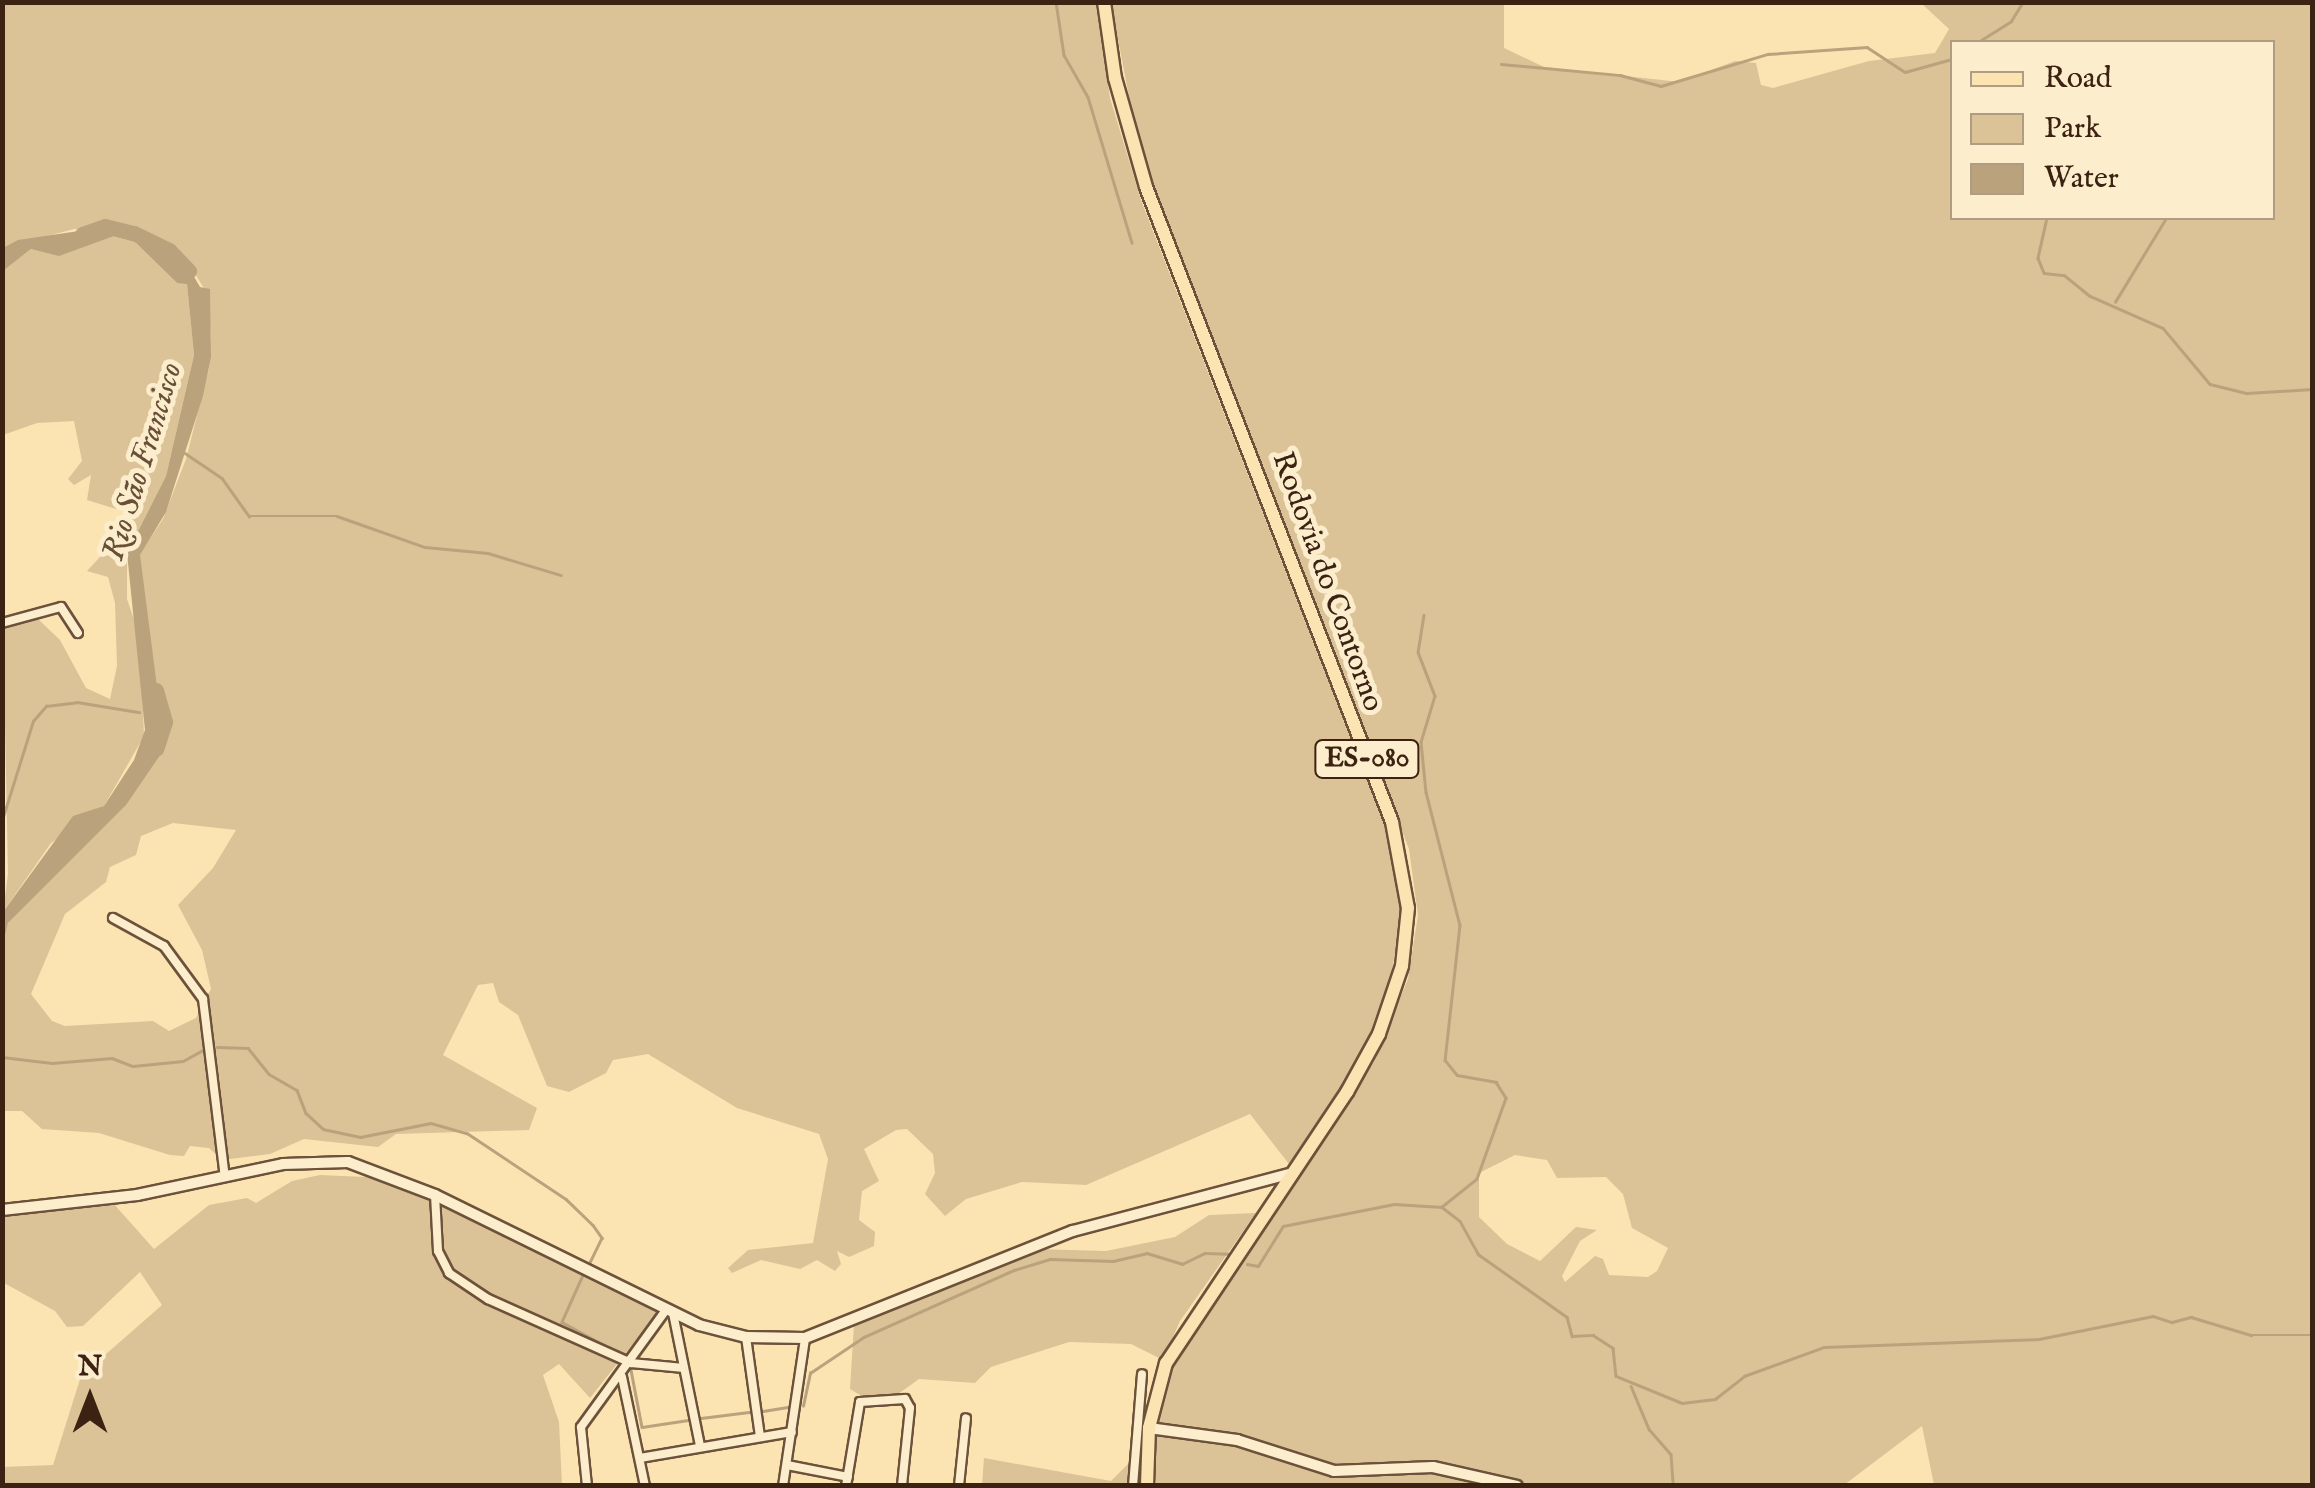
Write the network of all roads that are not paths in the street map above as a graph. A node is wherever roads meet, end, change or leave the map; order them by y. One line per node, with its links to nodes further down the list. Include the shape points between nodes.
1 (1104, 2): 5 (main road, Rodovia do Contorno / ES-080, via 1114,78 1146,188 1288,543 1392,822 1407,886 1402,966 1379,1034)
2 (2, 623): 3 (street, via 60,607)
3 (78, 633)
4 (113, 918): 6 (street, via 164,946 203,998)
5 (1292, 1173): 11 (street, via 1073,1231); 17 (main road, Rodovia do Contorno / ES-080, via 1166,1363)
6 (224, 1176): 7 (street, via 283,1164 348,1162); 8 (street)
7 (435, 1195): 9 (street); 12 (street, via 438,1250 449,1273 488,1299)
8 (2, 1210)
9 (669, 1311): 10 (street); 12 (street); 13 (street)
10 (746, 1337): 11 (street); 19 (street)
11 (806, 1338): 18 (street)
12 (631, 1363): 13 (street); 15 (street)
13 (684, 1368): 20 (street)
14 (1142, 1374): 29 (street)
15 (622, 1377): 21 (street); 24 (street, via 579,1432)
16 (966, 1418): 28 (street)
17 (1149, 1428): 30 (main road, Rodovia do Contorno / ES-080); 31 (street, via 1237,1440 1323,1469 1433,1467)
18 (792, 1432): 19 (street); 22 (street)
19 (760, 1436): 20 (street)
20 (700, 1446): 21 (street)
21 (640, 1458): 25 (street)
22 (786, 1465): 23 (street); 26 (street)
23 (847, 1481): 27 (street, via 859,1404 909,1403)
24 (586, 1486)
25 (644, 1486)
26 (783, 1486)
27 (902, 1486)
28 (959, 1486)
29 (1134, 1486)
30 (1147, 1486)
31 (1517, 1486)

